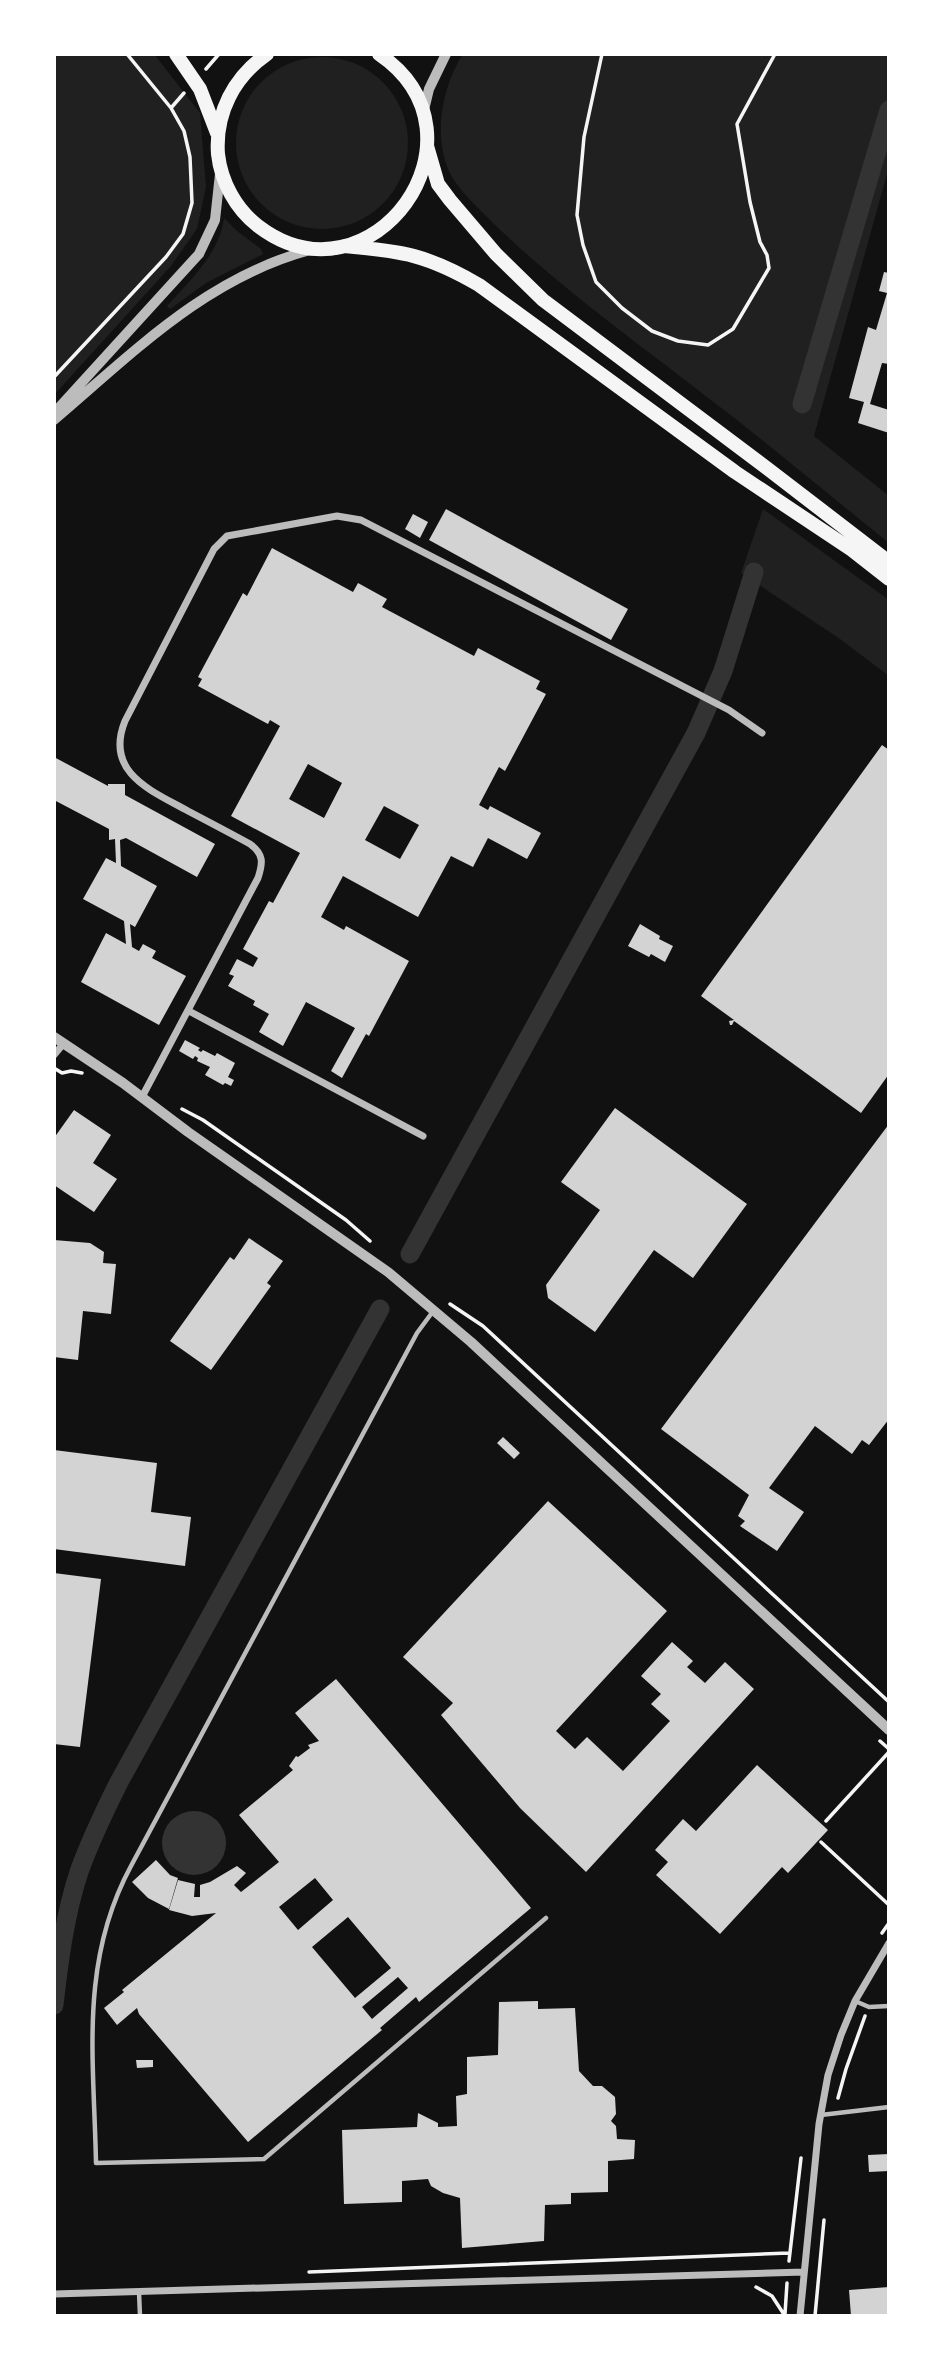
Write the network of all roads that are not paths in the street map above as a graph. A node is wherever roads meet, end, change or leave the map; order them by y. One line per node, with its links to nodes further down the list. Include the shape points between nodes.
1 (176, 54): 6 (highway, via 206,101)
2 (267, 54): 6 (highway, via 232,90)
3 (379, 54): 5 (highway, via 405,78)
4 (446, 54): 5 (street, via 433,79)
5 (424, 114): 7 (highway)
6 (218, 137): 8 (highway)
7 (427, 146): 9 (highway, via 421,180 403,210 377,233); 13 (highway, via 438,184 496,254 537,294)
8 (220, 166): 10 (highway, via 233,198 255,223 284,241); 11 (street, via 215,220 199,254)
9 (344, 246): 10 (highway); 14 (highway, via 422,256 479,285)
10 (317, 248): 12 (street, via 272,261 206,296)
11 (54, 413)
12 (54, 420)
13 (889, 562)
14 (889, 579)
15 (762, 733): 16 (street, via 729,710 352,517 227,536 214,549 125,721 120,741 123,762 136,780 250,844 263,861)
16 (189, 1011): 20 (street); 21 (street)
17 (54, 1037): 18 (street)
18 (64, 1043): 19 (street); 20 (street)
19 (54, 1055)
20 (142, 1097): 22 (street)
21 (423, 1136)
22 (435, 1310): 23 (street); 24 (lane, via 417,1333 111,1908 98,1955 93,1998 96,2162 264,2159)
23 (889, 1730)
24 (546, 1918)
25 (889, 1943): 26 (street)
26 (855, 2001): 27 (lane, via 869,2007); 29 (street, via 828,2075)
27 (889, 2006)
28 (889, 2107): 29 (lane)
29 (821, 2115): 30 (street)
30 (804, 2272): 31 (street); 34 (street)
31 (139, 2291): 32 (street); 33 (lane)
32 (54, 2294)
33 (140, 2316)
34 (800, 2316)

